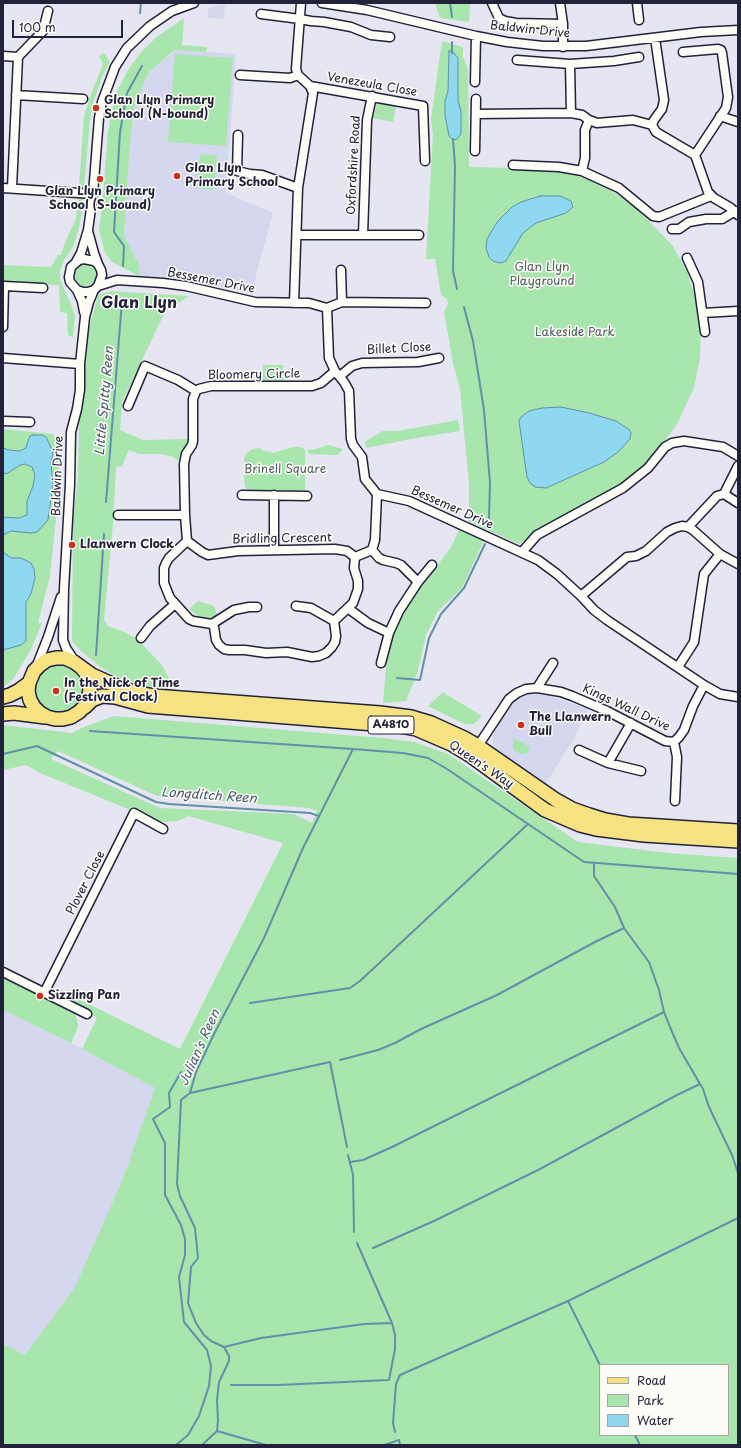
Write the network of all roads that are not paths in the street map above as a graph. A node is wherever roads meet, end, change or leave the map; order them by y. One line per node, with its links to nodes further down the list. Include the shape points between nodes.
1 (194, 3): 47 (street, via 172,11 150,26 127,48 115,67 99,118)
2 (302, 3): 10 (street)
3 (322, 3): 7 (street, Baldwin Drive)
4 (492, 3): 12 (street, via 499,18 505,21)
5 (560, 3): 12 (street)
6 (637, 3): 11 (street)
7 (368, 7): 14 (street, Baldwin Drive)
8 (48, 11): 20 (street, via 43,30)
9 (262, 14): 10 (street)
10 (300, 18): 15 (street); 25 (street, via 296,69)
11 (639, 20)
12 (563, 24): 17 (street)
13 (738, 30): 16 (street, Baldwin Drive)
14 (476, 36): 17 (street, Baldwin Drive, via 507,42); 26 (street)
15 (390, 37)
16 (655, 38): 17 (street, Baldwin Drive); 37 (street, via 664,100 662,109)
17 (563, 47)
18 (683, 52): 34 (street, via 721,50 728,97 726,108)
19 (3, 56): 20 (street)
20 (18, 57): 28 (street)
21 (639, 57): 23 (street)
22 (517, 60): 23 (street)
23 (570, 64): 32 (street)
24 (240, 75): 25 (street, via 290,78)
25 (298, 75): 27 (street)
26 (476, 82)
27 (310, 86): 29 (street, Venezeula Close); 46 (street, via 313,93)
28 (16, 95): 30 (street); 45 (street)
29 (372, 96): 41 (street, Venezeula Close, via 423,106); 52 (street, Oxfordshire Road, via 366,128)
30 (84, 99)
31 (476, 99): 33 (street)
32 (571, 113): 33 (street); 35 (street, via 582,115)
33 (476, 114): 39 (street)
34 (720, 116): 36 (street); 40 (street)
35 (589, 120): 37 (street, via 601,123 636,120); 43 (street, via 585,130 585,158)
36 (738, 122)
37 (652, 125): 40 (street, via 656,132)
38 (238, 134): 46 (street, via 237,170 262,175)
39 (475, 151)
40 (695, 155): 48 (street, via 706,189)
41 (425, 161)
42 (513, 165): 43 (street)
43 (582, 171): 48 (street, via 619,188 653,216 659,217)
44 (3, 188): 45 (street)
45 (12, 188): 47 (street)
46 (298, 188): 53 (street)
47 (93, 194): 51 (street)
48 (711, 196): 49 (street)
49 (737, 213): 50 (street, via 722,219 689,222 680,229)
50 (672, 229)
51 (88, 230): 56 (street); 57 (street)
52 (363, 235): 53 (street); 54 (street)
53 (297, 236): 64 (street)
54 (419, 236)
55 (687, 258): 68 (street, via 698,282)
56 (76, 262): 57 (street, via 84,258 89,259); 62 (street, via 71,267 69,277)
57 (100, 267): 59 (street, Bessemer Drive); 61 (street, via 102,276)
58 (341, 270): 63 (street)
59 (117, 280): 61 (street, Bessemer Drive); 64 (street, Bessemer Drive, via 186,286 255,302)
60 (43, 288): 70 (street, via 4,286)
61 (96, 288): 62 (street, via 88,292); 69 (street)
62 (77, 290): 69 (street)
63 (342, 302): 65 (street); 66 (street)
64 (294, 303): 66 (street, Bessemer Drive, via 309,303)
65 (426, 303)
66 (327, 308): 75 (street, via 329,358)
67 (738, 311): 68 (street)
68 (703, 313): 71 (street)
69 (85, 317): 74 (street, Baldwin Drive)
70 (3, 327)
71 (705, 332)
72 (3, 358): 74 (street)
73 (439, 358): 75 (street, Billet Close, via 418,362 362,363)
74 (80, 364): 100 (street, Baldwin Drive, via 78,409 71,432)
75 (337, 374): 76 (street, Bloomery Circle, via 312,386 211,386); 82 (street, via 349,391 351,439 362,457 365,480)
76 (196, 391): 77 (street, via 145,366); 88 (street, Bloomery Circle, via 193,399 193,441 184,464)
77 (128, 406)
78 (3, 421): 79 (street)
79 (30, 422)
80 (738, 456): 94 (street, via 723,447 684,441 672,443 665,447 648,468 623,488 537,535)
81 (738, 466): 83 (street)
82 (376, 494): 93 (street, via 375,540); 94 (street, Bessemer Drive, via 409,501)
83 (724, 494): 87 (street); 90 (street, via 717,496)
84 (242, 495): 85 (street)
85 (274, 495): 86 (street); 92 (street)
86 (307, 496)
87 (738, 503)
88 (185, 515): 89 (street); 91 (street)
89 (118, 516)
90 (688, 528): 95 (street); 101 (street, via 674,528 646,551 627,557)
91 (187, 541): 92 (street, Bridling Crescent, via 208,555); 102 (street, via 169,558 164,568 166,591)
92 (274, 550): 96 (street, Bridling Crescent, via 341,550)
93 (372, 550): 96 (street); 99 (street, via 379,558 401,565)
94 (522, 552): 101 (street, Bessemer Drive, via 547,566)
95 (720, 554): 97 (street); 113 (street, via 704,574 694,642)
96 (355, 557): 105 (street, via 354,568 358,589)
97 (738, 564)
98 (432, 565): 99 (street)
99 (418, 582): 108 (street, via 399,611)
100 (64, 589): 112 (street, via 63,640); 114 (street)
101 (582, 596): 113 (street, Bessemer Drive, via 607,620)
102 (175, 604): 107 (street, via 193,621); 109 (street, via 150,626)
103 (296, 606): 106 (street, via 311,608)
104 (257, 607): 107 (street, via 248,606 234,610)
105 (348, 609): 106 (street); 108 (street)
106 (334, 621): 107 (street, via 335,642 326,653 312,658 287,652 224,649 216,640)
107 (212, 624)
108 (389, 633): 110 (street)
109 (141, 638)
110 (381, 663)
111 (553, 663): 116 (street)
112 (79, 665): 114 (main road, Queen's Way, via 65,658 48,660 40,664); 119 (main road, via 86,673 90,690 85,706); 125 (main road, Queen's Way / A4810, via 92,675 119,687 154,696 411,717 437,726)
113 (678, 667): 115 (street, Bessemer Drive)
114 (32, 677): 117 (main road, Queen's Way, via 18,691); 121 (main road, via 28,691 30,700 40,713)
115 (704, 685): 118 (street, Bessemer Drive, via 720,694); 123 (street, Kings Wall Drive, via 692,706 684,730)
116 (537, 688): 122 (street, Kings Wall Drive, via 572,696); 125 (street, Kings Wall Drive, via 526,689 509,699)
117 (3, 697)
118 (738, 697)
119 (79, 712): 121 (main road, Queen's Way, via 63,719); 125 (main road, Queen's Way / A4810, via 92,700 102,696 115,697 148,706 400,726)
120 (3, 714): 121 (main road, Queen's Way)
121 (47, 717)
122 (631, 723): 123 (street, Kings Wall Drive, via 665,741); 126 (street)
123 (674, 742): 128 (street, Kings Wall Drive, via 678,757)
124 (579, 750): 126 (street)
125 (475, 751): 130 (main road, Queen's Way / A4810, via 556,800 588,815 628,824); 131 (main road, Queen's Way / A4810, via 546,810 580,825 644,835)
126 (608, 763): 127 (street)
127 (641, 771)
128 (675, 801)
129 (163, 829): 133 (street, Plover Close, via 134,814)
130 (738, 831)
131 (738, 841)
132 (3, 972): 133 (street)
133 (44, 993): 134 (street)
134 (87, 1014)

